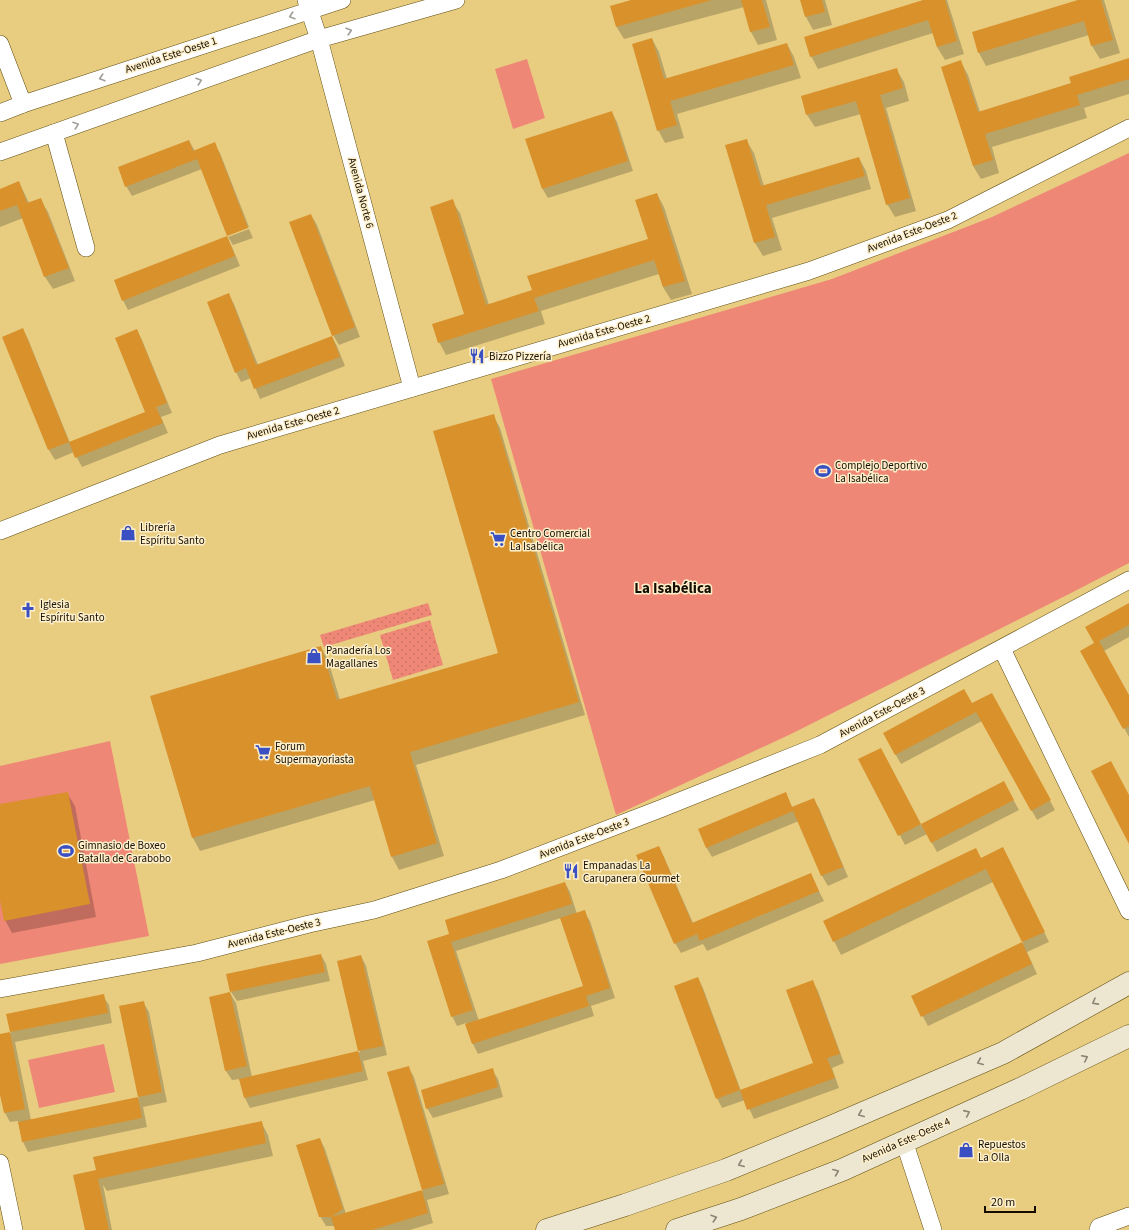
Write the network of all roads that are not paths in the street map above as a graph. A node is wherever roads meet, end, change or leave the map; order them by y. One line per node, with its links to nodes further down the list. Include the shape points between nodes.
1 (342, 0): 3 (street, Avenida Este-Oeste 1)
2 (456, 0): 4 (street, one-way to 2)
3 (308, 5): 4 (street, Avenida Norte 6); 6 (street, Avenida Este-Oeste 1, one-way to 6)
4 (319, 39): 9 (street, one-way to 4); 12 (street, Avenida Norte 6)
5 (0, 44): 6 (street)
6 (23, 104): 7 (street, Avenida Este-Oeste 1)
7 (0, 113)
8 (1129, 128): 12 (street, Avenida Este-Oeste 2, via 948,220 809,271)
9 (54, 133): 10 (street); 11 (street)
10 (0, 152)
11 (86, 248)
12 (412, 388): 13 (street, Avenida Este-Oeste 2, via 220,445)
13 (0, 531)
14 (1129, 580): 15 (street, Avenida Este-Oeste 3)
15 (1002, 649): 16 (street); 18 (street, Avenida Este-Oeste 3, via 820,745 501,870 374,910 197,953)
16 (1129, 911)
17 (1129, 983): 24 (main road, one-way to 24, via 1003,1053 834,1126 726,1170)
18 (0, 989)
19 (1129, 1036): 20 (main road, Avenida Este-Oeste 4, one-way to 19)
20 (904, 1141): 25 (main road, Avenida Este-Oeste 4, one-way to 20, via 741,1209 842,1170); 26 (street)
21 (0, 1163): 23 (street)
22 (1129, 1216): 27 (street, via 1099,1227)
23 (14, 1230)
24 (547, 1230)
25 (677, 1230)
26 (933, 1230)
27 (1098, 1230)

